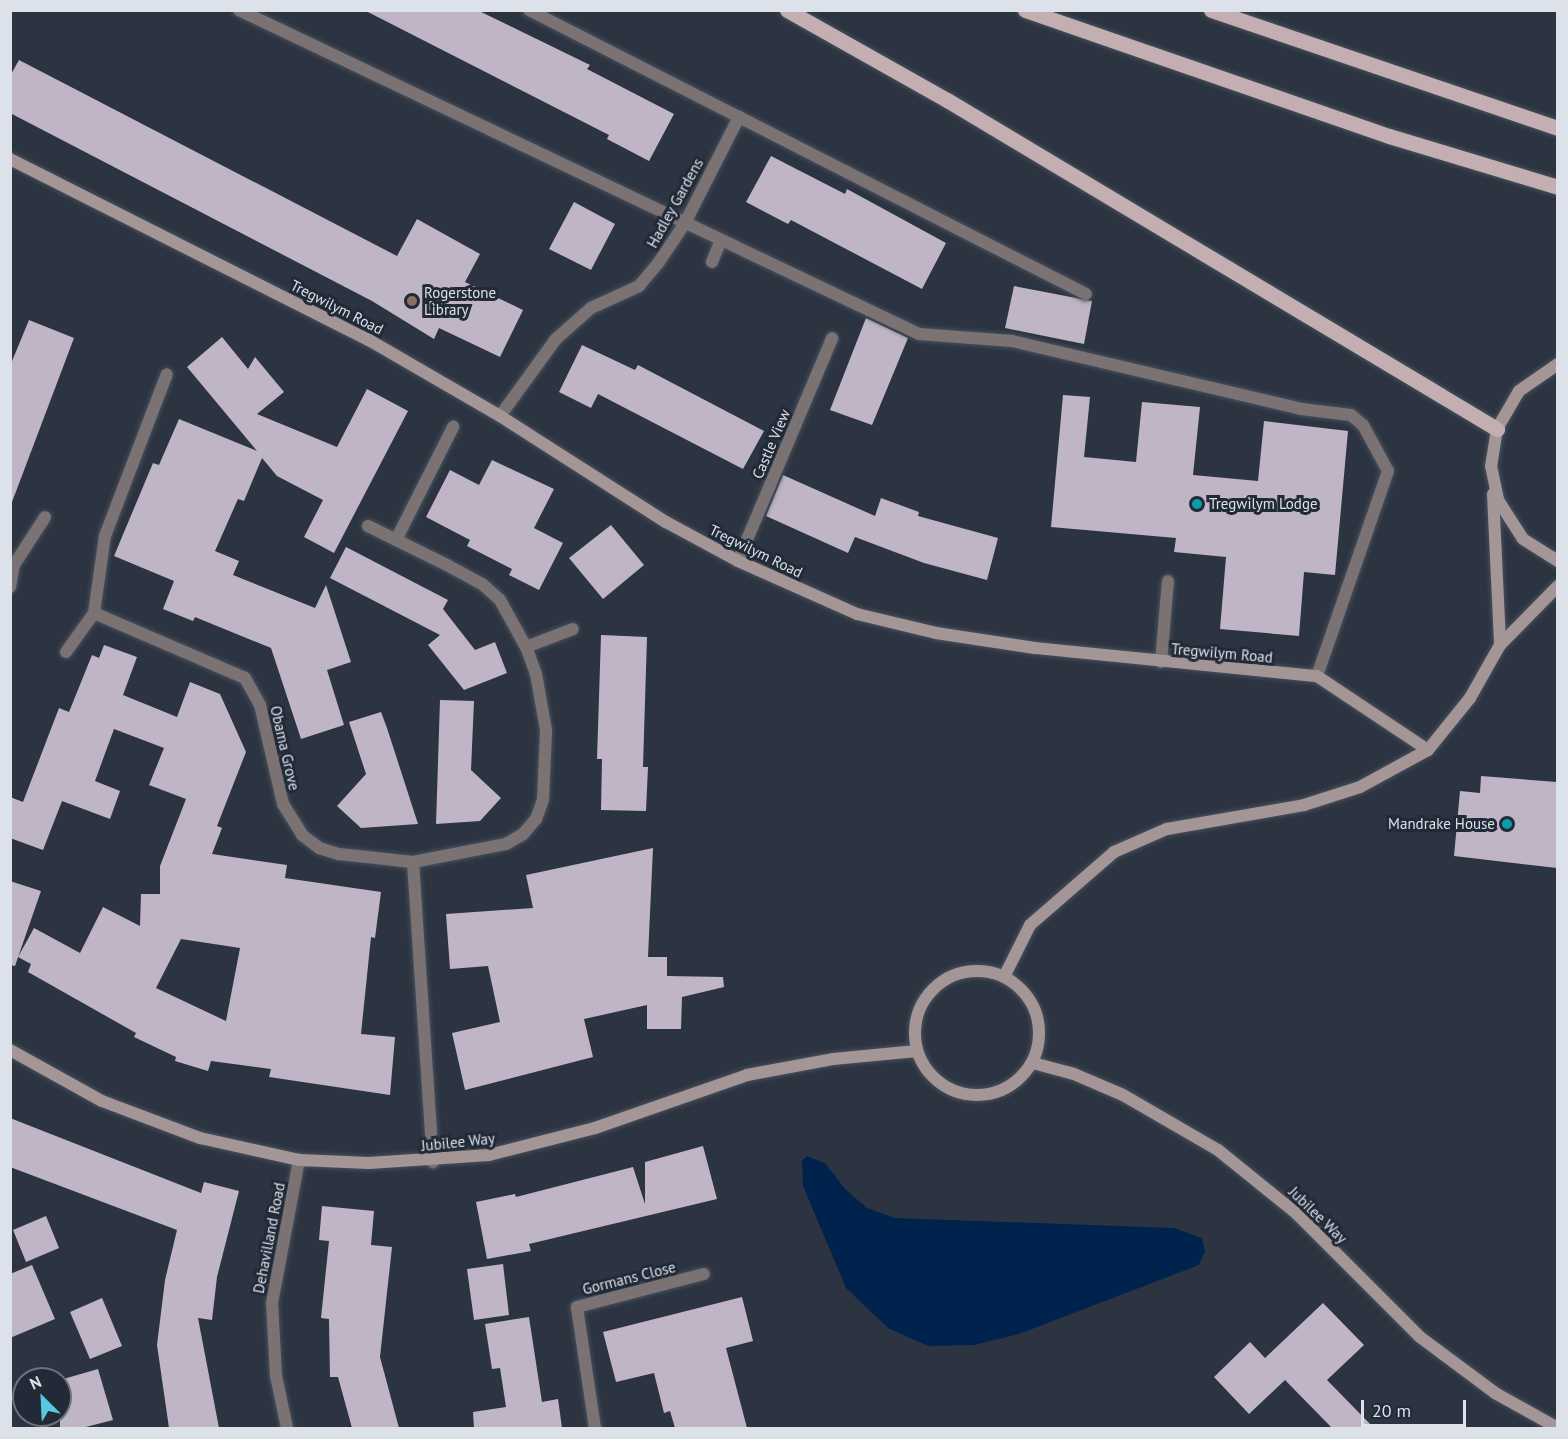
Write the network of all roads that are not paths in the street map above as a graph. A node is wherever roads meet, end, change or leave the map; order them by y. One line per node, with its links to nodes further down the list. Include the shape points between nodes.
1 (239, 10): 10 (street)
2 (530, 10): 6 (street)
3 (787, 10): 19 (main road, via 947,100)
4 (1026, 10): 9 (main road, via 1389,136)
5 (1211, 10): 7 (main road)
6 (739, 117): 10 (street, Hadley Gardens); 13 (street)
7 (1557, 128)
8 (10, 159): 17 (street, Tregwilym Road, via 369,340)
9 (1557, 187)
10 (685, 223): 11 (street); 17 (street, Hadley Gardens, via 639,286 591,308 556,339)
11 (721, 240): 12 (street); 36 (street, via 918,334 1012,341 1301,409 1351,415 1362,425 1388,471)
12 (712, 262)
13 (1086, 294)
14 (832, 338): 24 (street, Castle View)
15 (1557, 364): 19 (street, via 1519,391)
16 (167, 374): 30 (street, via 105,537)
17 (500, 416): 24 (street, Tregwilym Road, via 666,522)
18 (453, 427): 23 (street)
19 (1497, 429): 20 (street)
20 (1491, 466): 25 (street, via 1498,500 1523,539); 32 (street)
21 (45, 517): 26 (street)
22 (368, 526): 23 (street, Obama Grove)
23 (396, 540): 33 (street, Obama Grove, via 482,584 500,600)
24 (738, 561): 35 (street, Tregwilym Road, via 857,614 936,633)
25 (1557, 561)
26 (12, 564): 29 (street)
27 (1168, 581): 35 (street)
28 (1557, 586): 32 (street)
29 (10, 587)
30 (94, 613): 34 (street); 38 (street, Obama Grove, via 245,678 260,705 283,804 302,836 319,848 339,854)
31 (573, 629): 33 (street)
32 (1500, 645): 37 (street, via 1470,698)
33 (526, 647): 38 (street, Obama Grove, via 536,675 546,730 543,800 536,819 523,834 506,844)
34 (66, 652)
35 (1161, 662): 36 (street, Tregwilym Road)
36 (1317, 676): 37 (street, Tregwilym Road)
37 (1428, 750): 39 (street, via 1360,787 1304,805 1167,829 1114,852 1030,925)
38 (413, 862): 44 (street)
39 (1004, 977): 41 (street, via 981,971 957,974 937,986 922,1005 915,1028); 42 (street, via 1025,992 1037,1014 1040,1039)
40 (10, 1050): 43 (street, Jubilee Way, via 51,1076 151,1122 200,1138)
41 (917, 1051): 42 (street, via 929,1073 941,1083 971,1096 1003,1090 1017,1082); 44 (street, Jubilee Way, via 833,1059 747,1075 543,1144)
42 (1033, 1063): 48 (street, Jubilee Way, via 1074,1074 1123,1095 1218,1150 1296,1213 1429,1344 1495,1393)
43 (299, 1160): 44 (street, Jubilee Way); 46 (street, Dehavilland Road, via 272,1303 276,1376)
44 (433, 1162)
45 (704, 1274): 47 (street, Gormans Close, via 577,1307)
46 (287, 1428)
47 (595, 1428)
48 (1557, 1428)

